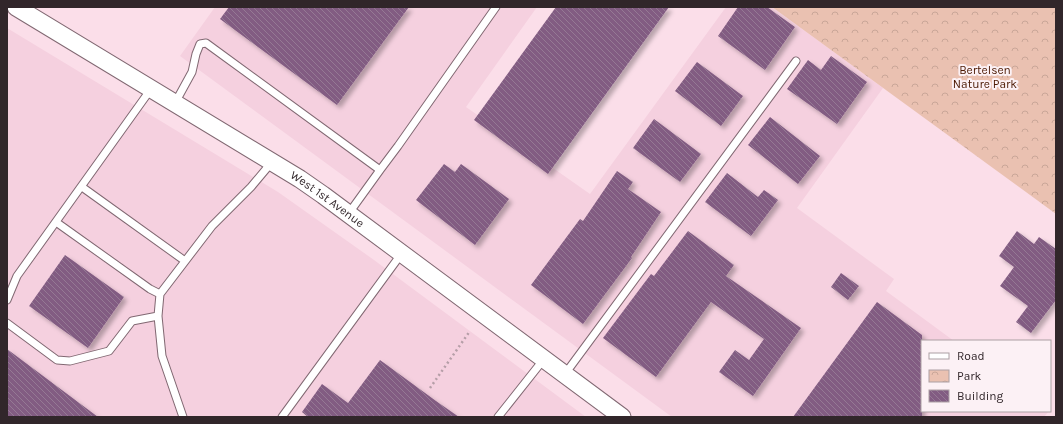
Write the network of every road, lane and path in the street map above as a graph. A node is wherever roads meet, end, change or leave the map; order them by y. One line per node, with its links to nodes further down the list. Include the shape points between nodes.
1 (16, 7): 4 (street, West 1st Avenue)
2 (496, 7): 7 (lane)
3 (796, 61): 19 (lane)
4 (152, 89): 5 (street, West 1st Avenue); 8 (lane)
5 (175, 103): 6 (street, West 1st Avenue); 7 (lane, via 192,72 200,44 206,43)
6 (272, 162): 9 (street, West 1st Avenue); 12 (lane, via 212,226)
7 (380, 170): 9 (lane)
8 (82, 187): 10 (lane); 12 (lane)
9 (349, 213): 11 (street, West 1st Avenue)
10 (56, 222): 13 (lane); 14 (lane, via 17,276)
11 (403, 253): 18 (street, West 1st Avenue); 22 (lane)
12 (185, 261): 13 (lane)
13 (160, 294): 15 (lane)
14 (7, 300)
15 (158, 316): 16 (lane, via 132,321 108,351 70,361 57,360); 21 (lane, via 162,356)
16 (7, 323)
17 (470, 331): 20 (path)
18 (544, 359): 19 (street, West 1st Avenue); 23 (lane)
19 (565, 374): 24 (street, West 1st Avenue)
20 (430, 388)
21 (184, 417)
22 (282, 417)
23 (498, 417)
24 (622, 417)

